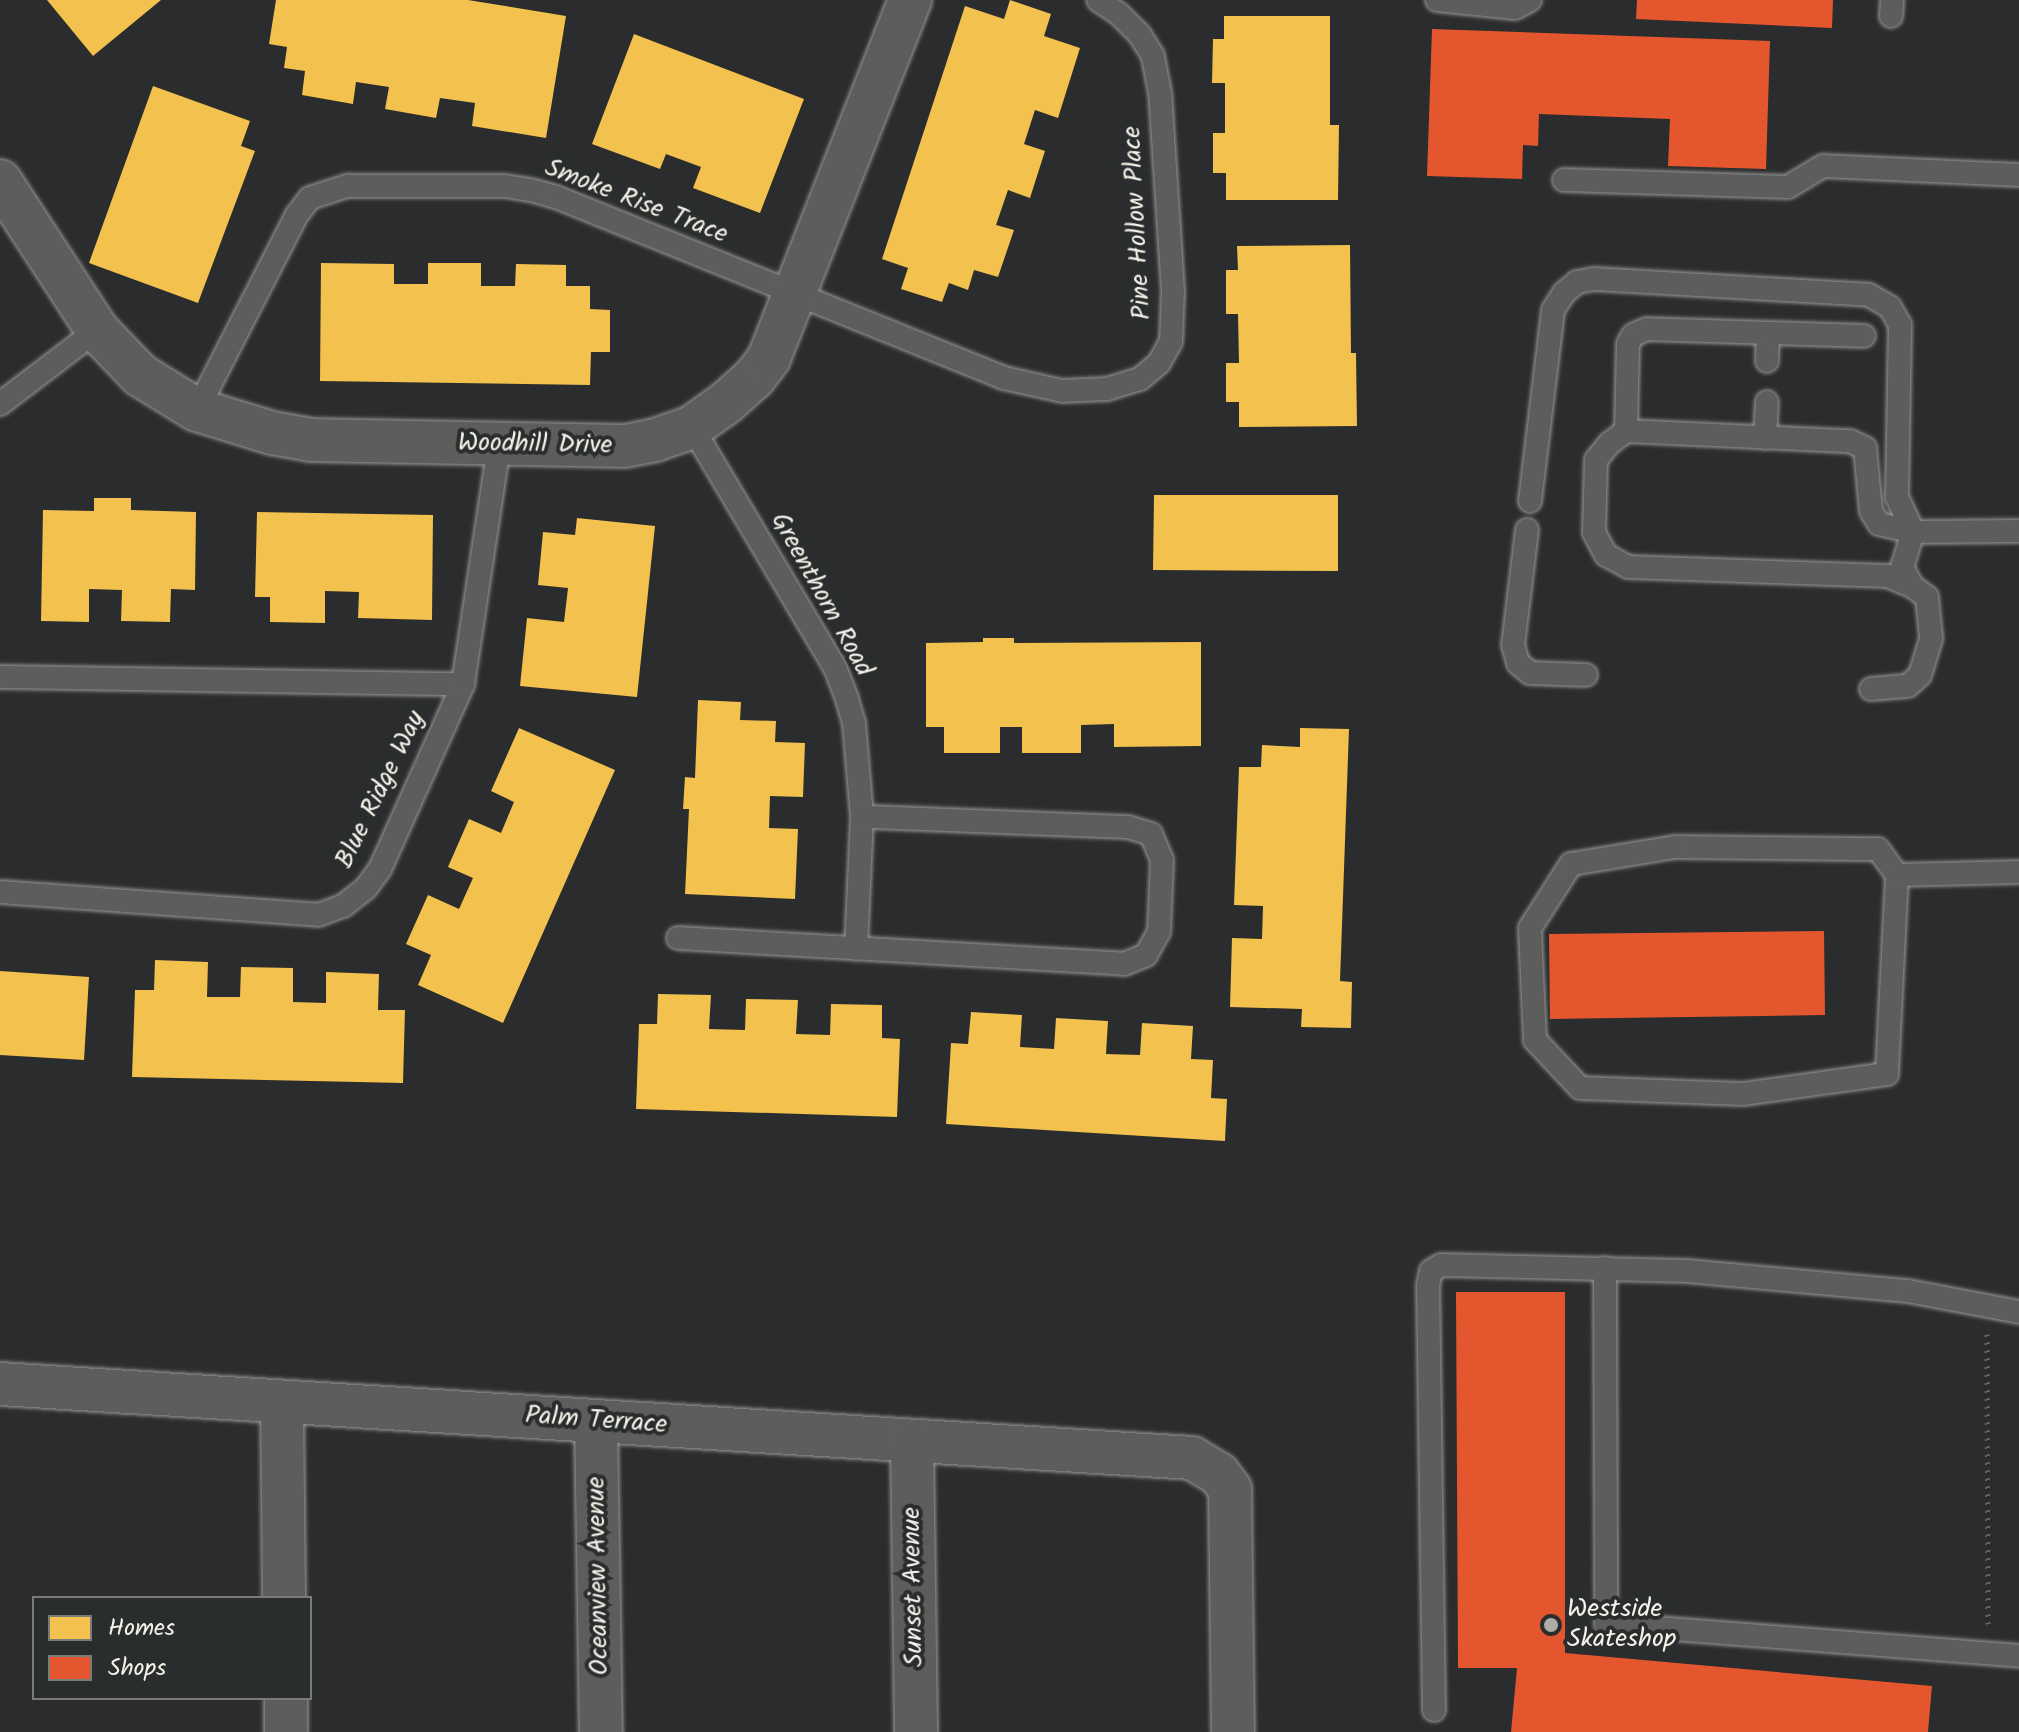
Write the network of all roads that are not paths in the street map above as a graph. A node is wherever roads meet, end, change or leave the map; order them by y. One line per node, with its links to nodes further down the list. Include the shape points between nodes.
1 (910, 0): 8 (street, Woodhill Drive)
2 (1098, 0): 8 (lane, Pine Hollow Place, via 1139,34 1153,56 1160,93 1173,292 1171,341 1159,363 1140,379 1107,389 1062,391 1004,378)
3 (1437, 0): 4 (lane, via 1515,8)
4 (1530, 0)
5 (2019, 175): 6 (lane, via 1823,166 1788,187)
6 (1564, 180)
7 (0, 181): 9 (street, Woodhill Drive)
8 (794, 296): 15 (lane, Smoke Rise Trace, via 531,190 327,190 310,198 297,215); 16 (street, Woodhill Drive, via 769,358 754,378)
9 (97, 330): 14 (lane); 15 (street, Woodhill Drive, via 140,375)
10 (1768, 333): 11 (lane); 12 (lane); 17 (lane, via 1647,329 1633,335 1628,344)
11 (1864, 336)
12 (1767, 361)
13 (1767, 402): 18 (lane)
14 (0, 404)
15 (197, 410): 19 (street, Woodhill Drive, via 310,440)
16 (692, 427): 19 (street, Woodhill Drive, via 625,446); 29 (lane, Greenthorn Road, via 836,670 854,723)
17 (1626, 431): 18 (lane); 24 (lane, via 1596,460 1594,532 1606,555 1628,567 1887,576)
18 (1765, 438): 23 (lane, via 1850,441 1865,448 1871,511 1879,524)
19 (499, 445): 27 (lane, Blue Ridge Way)
20 (1530, 501): 23 (lane, via 1553,310 1577,282 1869,295 1890,307 1900,325 1897,497)
21 (1527, 530): 25 (lane, via 1513,645 1518,663 1530,673)
22 (2019, 531): 23 (lane)
23 (1913, 532): 24 (lane, via 1902,567)
24 (1912, 586): 28 (lane, via 1927,597 1931,613 1925,663 1908,686)
25 (1586, 675)
26 (0, 677): 27 (lane)
27 (463, 684): 32 (lane, Blue Ridge Way, via 380,869 343,906 318,915)
28 (1871, 689)
29 (862, 817): 34 (lane, Greenthorn Road); 34 (lane, via 1128,827 1151,834 1162,860 1159,932 1146,955 1124,964)
30 (2019, 872): 31 (lane)
31 (1897, 875): 31 (lane, via 1887,1074 1742,1094 1580,1088 1535,1040 1530,928 1571,864 1675,847 1878,849)
32 (0, 892)
33 (678, 938): 34 (lane)
34 (856, 949)
35 (1605, 1268): 36 (lane, via 1908,1291); 42 (lane, via 1606,1624); 44 (lane, via 1441,1265 1431,1271)
36 (2019, 1312)
37 (0, 1384): 38 (street, Palm Terrace)
38 (282, 1403): 39 (street, Palm Terrace); 41 (street)
39 (596, 1421): 40 (street, Palm Terrace); 46 (street, Oceanview Avenue)
40 (912, 1441): 47 (street, Sunset Avenue); 48 (street, Palm Terrace, via 1192,1458 1219,1474 1230,1489)
41 (284, 1596)
42 (2019, 1656)
43 (286, 1700): 45 (street)
44 (1434, 1710)
45 (286, 1732)
46 (601, 1732)
47 (916, 1732)
48 (1233, 1732)

